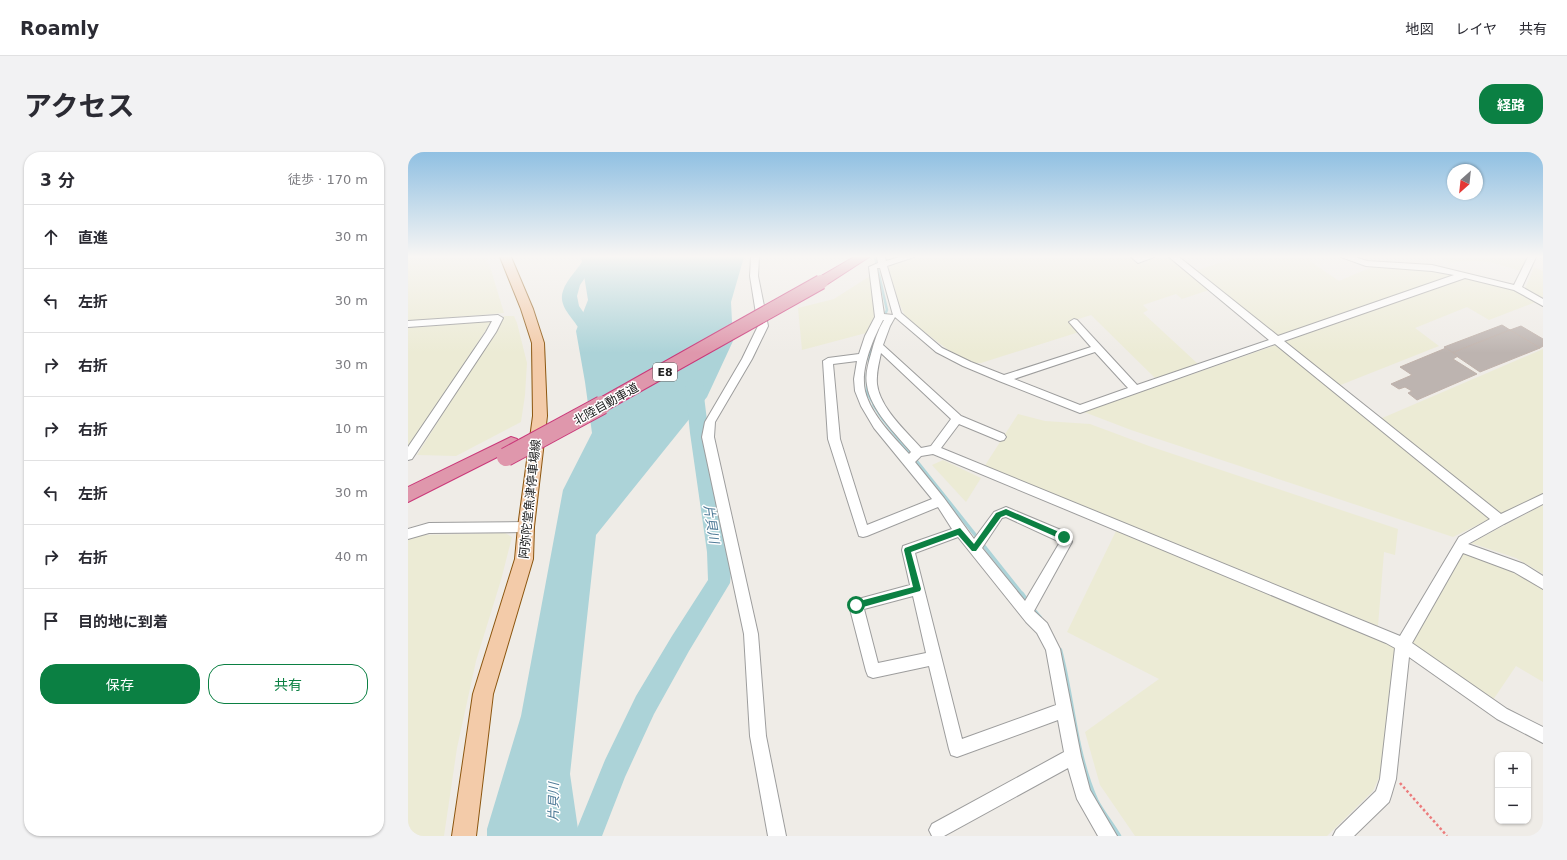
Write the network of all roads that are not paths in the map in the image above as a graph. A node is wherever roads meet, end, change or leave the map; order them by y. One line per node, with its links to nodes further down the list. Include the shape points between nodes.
1 (519, 289): 32 (main road, 阿弥陀堂魚津停車場線, via 538,343 540,416)
2 (756, 289): 47 (street, via 763,326 710,422 708,437 750,634 758,736)
3 (800, 289): 22 (highway, 北陸自動車道 / E8, bridge, via 647,381)
4 (876, 289): 11 (street)
5 (888, 289): 10 (street)
6 (1213, 289): 14 (street)
7 (1425, 289): 14 (street)
8 (1519, 289): 9 (street)
9 (1543, 303)
10 (894, 316): 11 (street); 15 (street, via 882,331); 18 (street, via 939,350 966,364)
11 (880, 317): 17 (street)
12 (1074, 322): 16 (street)
13 (408, 324): 25 (street, via 498,318)
14 (1277, 341): 19 (street); 31 (street)
15 (878, 346): 20 (street); 24 (street, via 872,366 872,386 879,403)
16 (1097, 348): 18 (street); 19 (street)
17 (863, 357): 26 (street, via 859,379 860,391 866,406); 29 (street, via 828,360 834,439 863,532)
18 (1003, 378): 19 (street, via 1080,409)
19 (1136, 390)
20 (957, 419): 21 (street); 23 (street)
21 (1000, 437)
22 (508, 450): 27 (highway, 北陸自動車道 / E8); 30 (highway, 北陸自動車道 / E8)
23 (934, 450): 24 (street); 40 (street)
24 (918, 452): 26 (street)
25 (408, 456)
26 (908, 462): 29 (street)
27 (408, 495)
28 (1543, 499): 31 (street)
29 (940, 501): 33 (street)
30 (408, 508)
31 (1500, 520): 35 (street, via 1463,541)
32 (526, 527): 34 (street, via 429,528); 46 (main road, 阿弥陀堂魚津停車場線, via 524,559 483,694)
33 (960, 531): 36 (street); 38 (street, via 908,550)
34 (408, 534)
35 (1461, 547): 37 (street, via 1519,568); 40 (street)
36 (974, 549): 39 (street); 39 (street, via 998,515 1006,512 1064,537 1066,542)
37 (1543, 583)
38 (917, 589): 41 (street); 41 (street, via 856,605 873,671)
39 (1026, 612): 42 (street, via 1042,628 1053,649)
40 (1403, 645): 43 (street, via 1502,714); 49 (street, via 1388,779 1383,796)
41 (935, 658): 42 (street, via 957,748)
42 (1064, 710): 44 (street)
43 (1543, 736)
44 (1073, 756): 45 (street); 48 (street, via 1083,793)
45 (938, 830)
46 (464, 836)
47 (777, 836)
48 (1108, 836)
49 (1342, 836)

